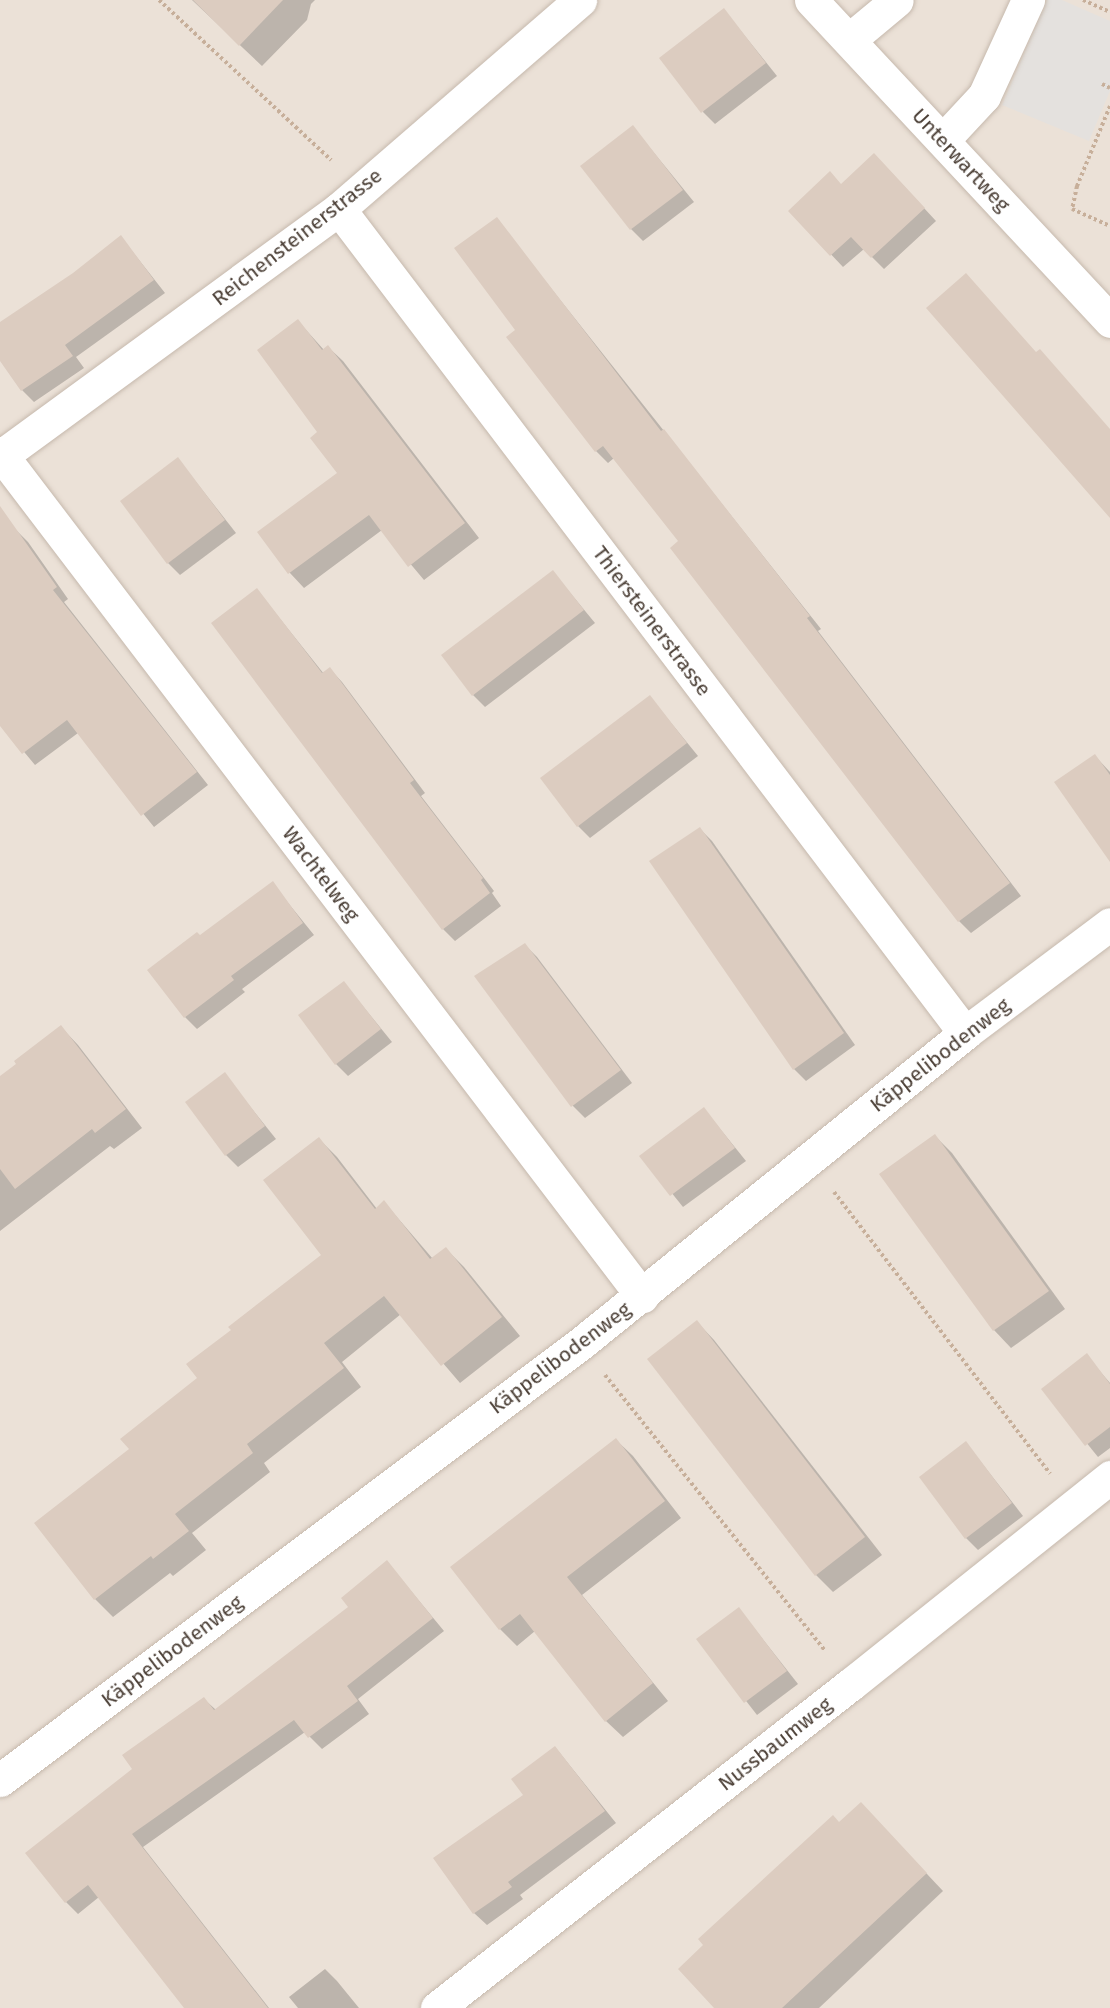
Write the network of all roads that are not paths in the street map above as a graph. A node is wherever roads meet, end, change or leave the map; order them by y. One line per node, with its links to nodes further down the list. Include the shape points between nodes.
1 (580, 0): 7 (street, Reichensteinerstrasse)
2 (811, 0): 5 (street, Unterwartweg)
3 (897, 0): 5 (street)
4 (1028, 0): 6 (street, via 984,96)
5 (849, 40): 6 (street, Unterwartweg)
6 (943, 140): 8 (street, Unterwartweg)
7 (351, 199): 9 (street, Reichensteinerstrasse); 11 (street, Thiersteinerstrasse)
8 (1110, 321)
9 (1, 455): 12 (street, Wachtelweg)
10 (1110, 924): 11 (street, Käppelibodenweg)
11 (965, 1033): 12 (street, Käppelibodenweg)
12 (642, 1296): 14 (street, Käppelibodenweg)
13 (1110, 1477): 15 (street, Nussbaumweg)
14 (0, 1780)
15 (437, 2008)

